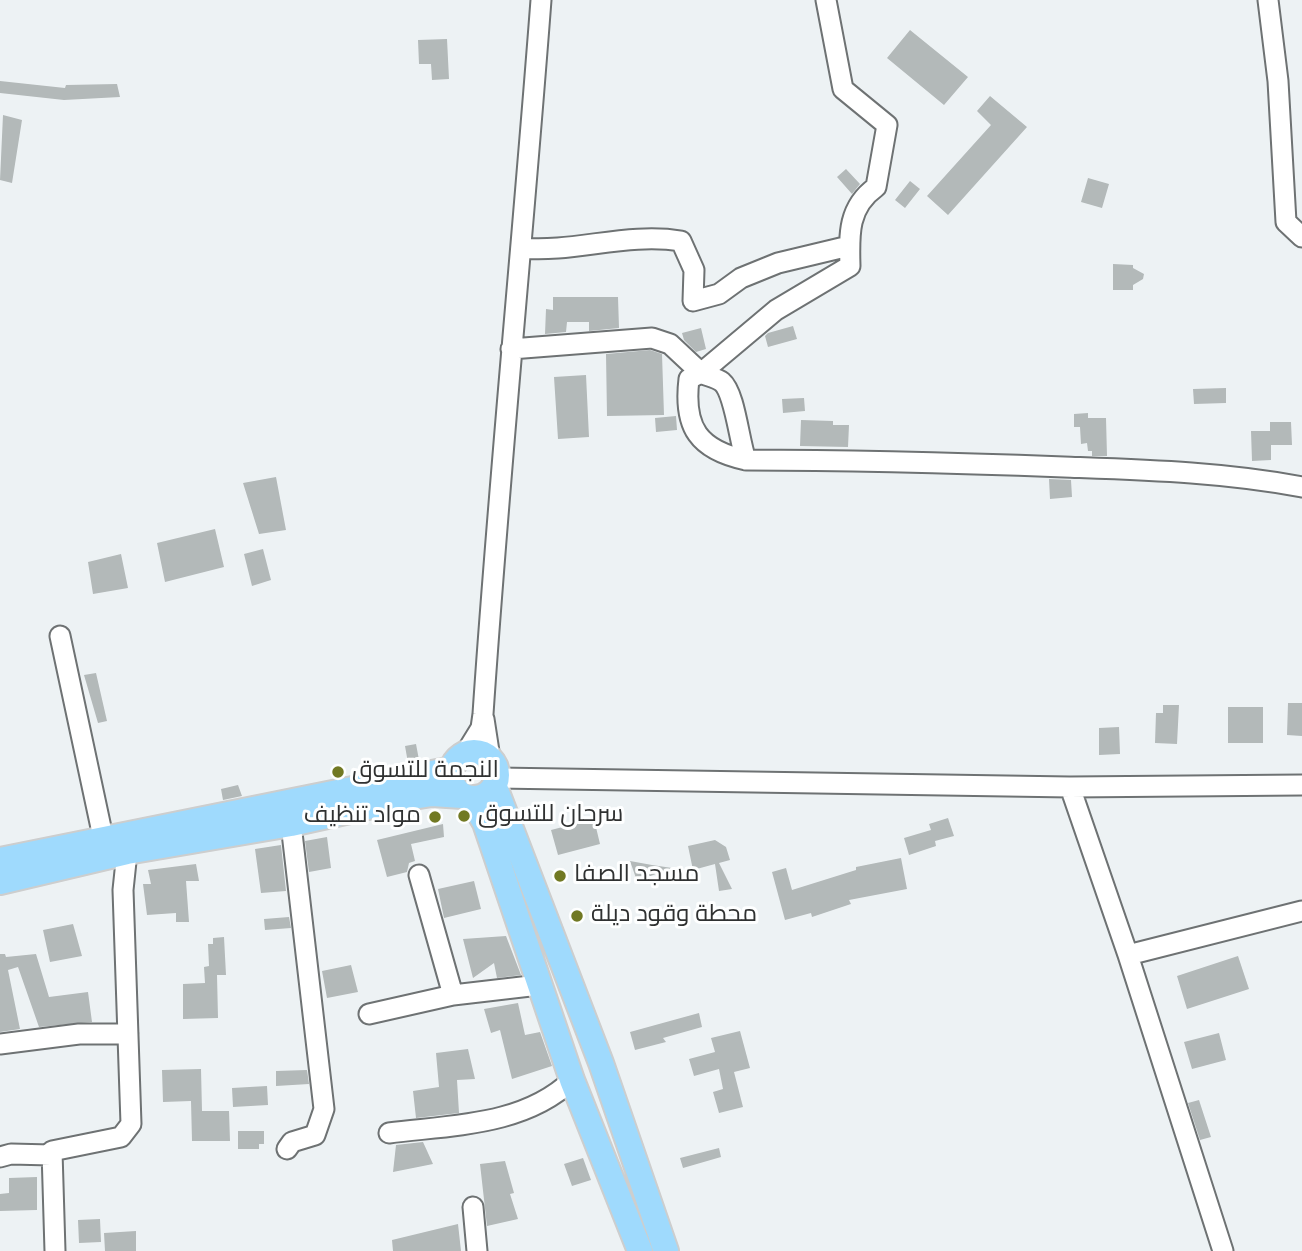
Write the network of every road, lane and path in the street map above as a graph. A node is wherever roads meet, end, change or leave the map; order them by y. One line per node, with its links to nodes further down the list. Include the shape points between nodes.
1 (541, 0): 6 (street)
2 (826, 0): 5 (street, via 843,89 887,125 876,187 862,197 852,215)
3 (1268, 0): 4 (street, via 1286,222)
4 (1302, 237)
5 (849, 246): 6 (street, via 778,263 741,278 719,294 693,301 694,270 681,241 653,236 540,250); 8 (street, via 850,266 776,310)
6 (521, 248): 7 (street)
7 (511, 349): 8 (street, via 652,338 670,344); 12 (street)
8 (701, 373): 9 (street, via 721,381 732,396); 9 (street, via 689,379 694,432 720,454)
9 (746, 460): 10 (street, via 918,460 1173,470)
10 (1302, 487)
11 (60, 636): 19 (street)
12 (483, 715): 13 (street, via 481,728); 14 (street)
13 (458, 762): 14 (main road, via 479,753); 17 (main road, via 455,789); 19 (main road)
14 (494, 774): 16 (street); 17 (main road, via 486,795); 40 (main road)
15 (1302, 785): 16 (street)
16 (1070, 787): 25 (street)
17 (467, 797): 18 (main road, via 432,794); 26 (main road, via 492,840)
18 (291, 824): 20 (main road); 33 (street, via 324,1109 315,1135 292,1142)
19 (103, 837): 21 (main road)
20 (127, 852): 23 (main road); 29 (street, via 123,890)
21 (0, 860)
22 (419, 875): 27 (street)
23 (0, 882)
24 (1302, 911): 25 (street)
25 (1128, 955): 41 (street)
26 (539, 985): 27 (street); 31 (main road)
27 (453, 995): 28 (street)
28 (369, 1014)
29 (128, 1034): 30 (street, via 79,1034); 34 (street, via 128,1131 121,1137 57,1149)
30 (0, 1044)
31 (572, 1080): 32 (street, via 543,1104 517,1114); 39 (main road)
32 (389, 1133)
33 (287, 1149)
34 (51, 1155): 35 (street); 37 (street)
35 (0, 1157)
36 (473, 1207): 38 (street)
37 (55, 1251)
38 (477, 1251)
39 (640, 1251)
40 (666, 1251)
41 (1223, 1251)

